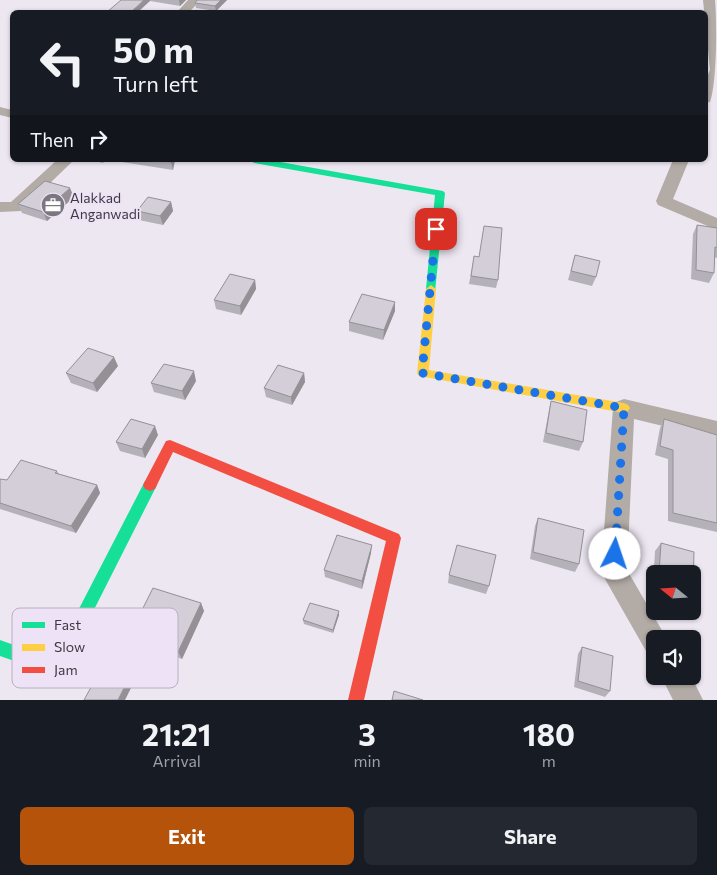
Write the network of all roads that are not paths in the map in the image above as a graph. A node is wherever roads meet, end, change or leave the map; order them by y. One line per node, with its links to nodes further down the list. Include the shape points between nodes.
1 (195, 0): 3 (street)
2 (709, 0): 4 (street)
3 (185, 10)
4 (717, 71): 5 (street)
5 (708, 92)
6 (64, 162): 9 (street, via 15,206)
7 (265, 162): 11 (street, via 440,193 422,373)
8 (680, 162): 10 (street, via 664,201)
9 (0, 207)
10 (717, 224)
11 (624, 408): 12 (street); 14 (street, via 614,572)
12 (717, 430)
13 (87, 608): 18 (street, via 170,445 394,538)
14 (648, 630)
15 (0, 648): 16 (street)
16 (12, 652)
17 (680, 685): 19 (street)
18 (356, 700)
19 (689, 700)

